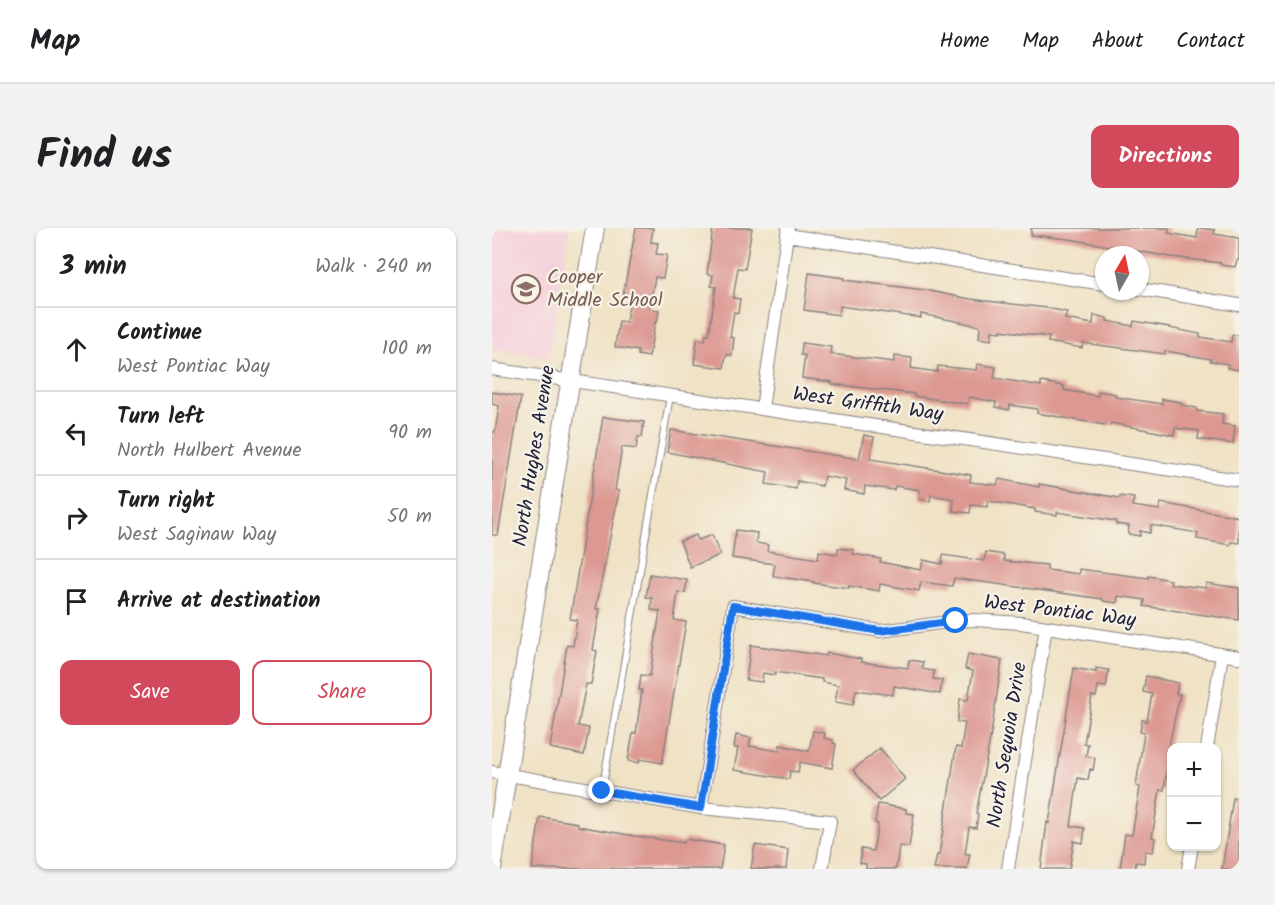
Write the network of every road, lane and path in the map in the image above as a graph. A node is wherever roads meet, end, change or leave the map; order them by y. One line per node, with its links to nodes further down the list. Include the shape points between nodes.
1 (595, 228): 7 (street, North Hughes Avenue)
2 (788, 231): 3 (street); 9 (street)
3 (1095, 282)
4 (1149, 290): 5 (street)
5 (1239, 304)
6 (492, 369): 7 (street, West Griffith Way)
7 (570, 381): 8 (street, West Griffith Way); 15 (street, North Hughes Avenue)
8 (670, 395): 9 (street, West Griffith Way); 16 (lane)
9 (762, 409): 10 (street, West Griffith Way)
10 (1239, 480)
11 (1046, 627): 12 (street, West Pontiac Way); 17 (street, West Pontiac Way, via 974,620 880,631 733,606); 21 (street, North Sequoia Drive)
12 (1222, 655): 13 (street, West Pontiac Way); 14 (street)
13 (1239, 657)
14 (1208, 743)
15 (499, 774): 16 (street); 19 (street, North Hughes Avenue)
16 (602, 791): 17 (street)
17 (701, 808): 20 (street, via 830,821)
18 (1190, 851): 22 (street)
19 (492, 869)
20 (822, 869)
21 (1008, 869)
22 (1188, 869)

